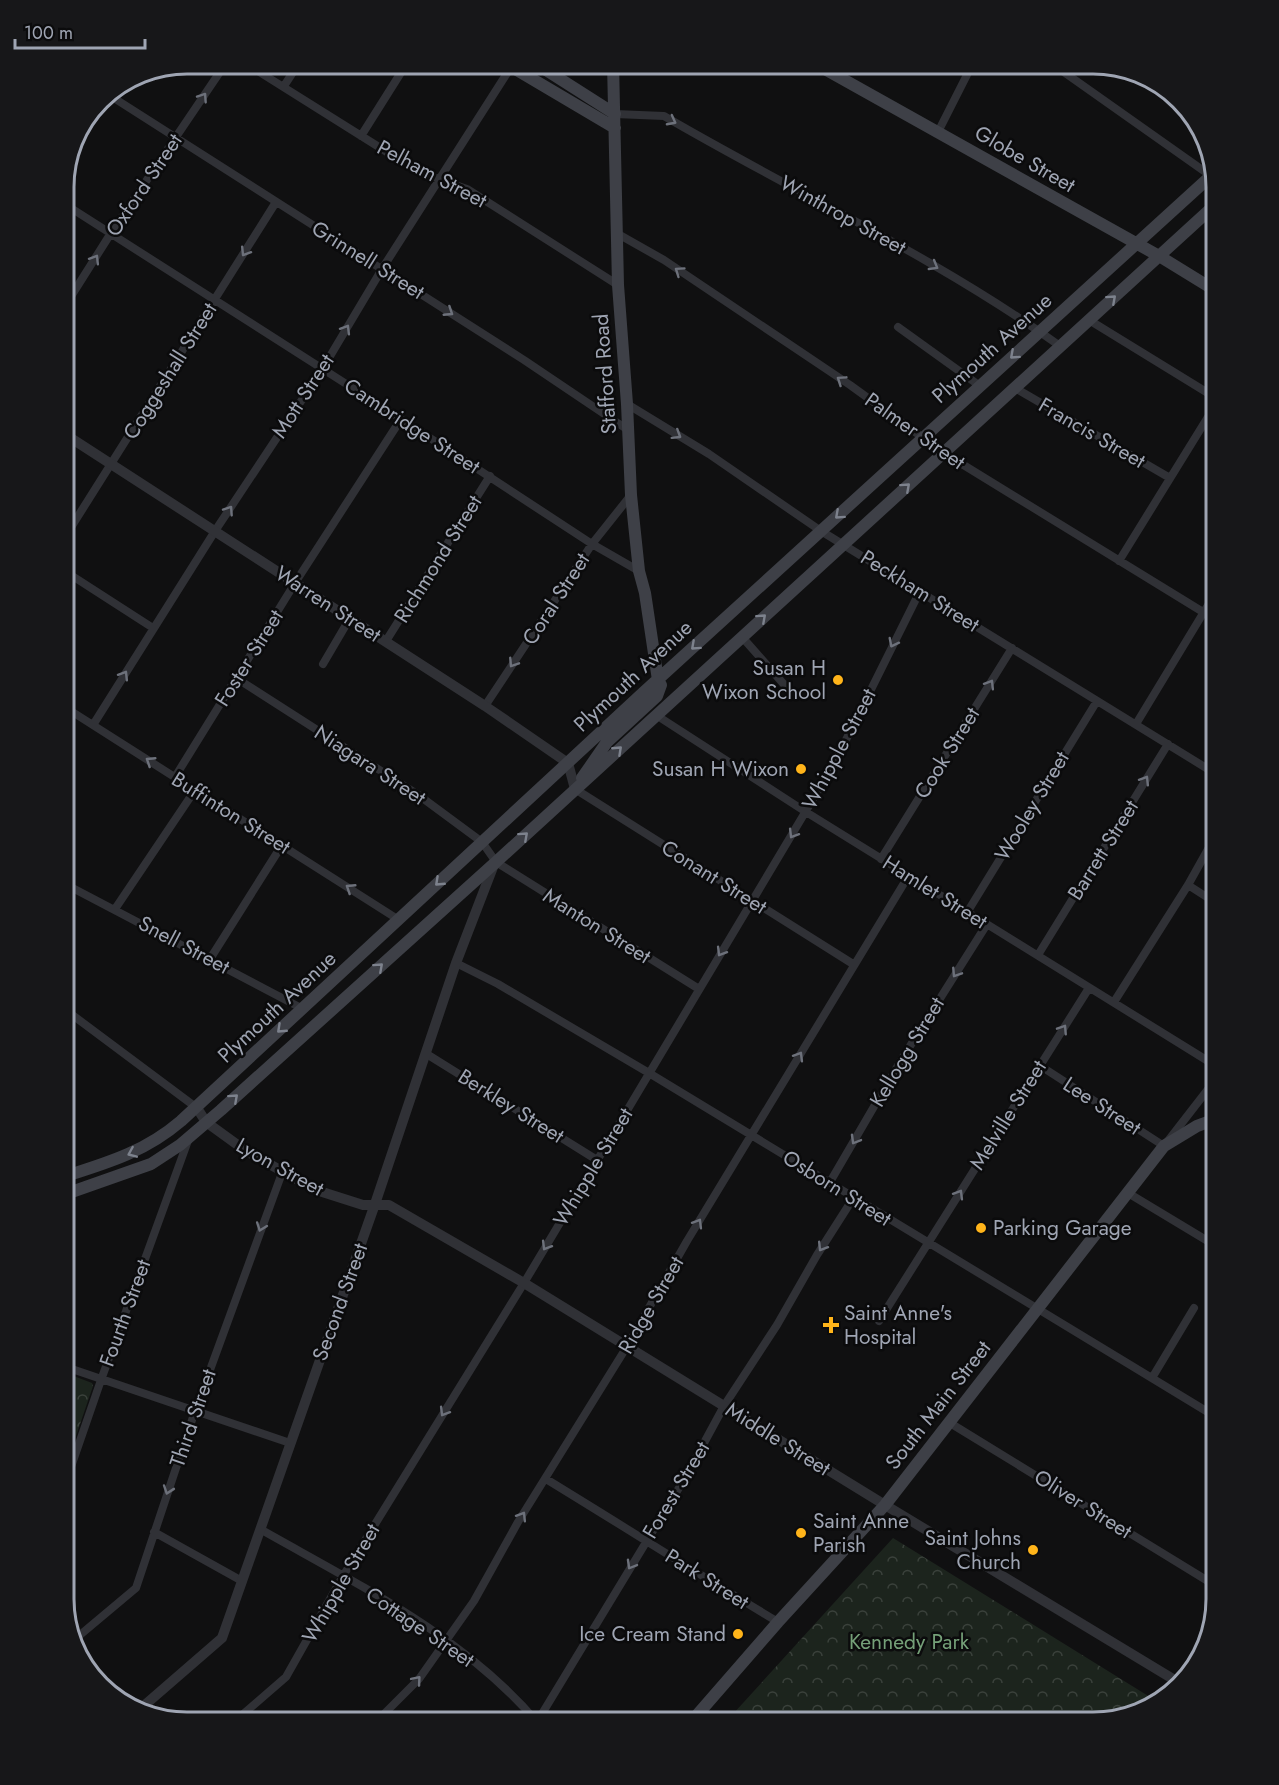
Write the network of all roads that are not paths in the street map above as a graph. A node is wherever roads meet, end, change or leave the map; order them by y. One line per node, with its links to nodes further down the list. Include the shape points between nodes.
1 (219, 74): 18 (street, Oxford Street, one-way to 1)
2 (264, 74): 12 (street, Pelham Street)
3 (292, 74): 12 (street)
4 (400, 74): 17 (street)
5 (502, 74): 20 (street, Mott Street)
6 (523, 74): 15 (main road)
7 (552, 74): 14 (main road)
8 (613, 74): 14 (main road, Stafford Road)
9 (834, 74): 16 (main road, Globe Street)
10 (967, 74): 16 (street)
11 (1067, 74): 19 (street)
12 (284, 86): 17 (street, Pelham Street)
13 (116, 99): 18 (street, Grinnell Street)
14 (615, 114): 15 (main road, Stafford Road); 36 (street, Winthrop Street, one-way to 36, via 664,116 933,266)
15 (615, 129): 26 (main road, Stafford Road)
16 (938, 132): 27 (main road, Globe Street)
17 (361, 136): 20 (street, Pelham Street)
18 (176, 137): 22 (street, Grinnell Street); 25 (street, Oxford Street)
19 (1205, 170)
20 (438, 179): 29 (street, Mott Street); 30 (street, Pelham Street, via 467,189)
21 (1206, 181): 27 (main road, Plymouth Avenue)
22 (276, 202): 29 (street, Grinnell Street); 33 (street, Coggeshall Street, one-way to 33)
23 (74, 210): 25 (street, Cambridge Street)
24 (1206, 213): 28 (main road, Plymouth Avenue)
25 (111, 233): 32 (street, Oxford Street, one-way to 25); 33 (street, Cambridge Street)
26 (618, 234): 30 (main road, Stafford Road); 46 (street, Palmer Street, one-way to 26, via 664,260)
27 (1135, 244): 28 (main road, Globe Street); 36 (main road, Plymouth Avenue)
28 (1159, 256): 31 (main road, Globe Street); 34 (main road, Plymouth Avenue, one-way to 28)
29 (382, 269): 38 (street, Mott Street, one-way to 29); 45 (street, Grinnell Street, one-way to 45)
30 (618, 285): 42 (main road, Stafford Road)
31 (1206, 285)
32 (74, 292)
33 (215, 300): 38 (street, Cambridge Street); 49 (street, Coggeshall Street)
34 (1089, 320): 37 (main road, Plymouth Avenue); 41 (street)
35 (898, 327): 39 (street)
36 (1040, 332): 37 (street, Winthrop Street); 39 (main road, Plymouth Avenue, one-way to 39)
37 (1060, 346): 40 (main road, Plymouth Avenue)
38 (322, 368): 43 (street, Cambridge Street); 54 (street, Mott Street, one-way to 38)
39 (980, 386): 46 (main road, Plymouth Avenue)
40 (1015, 388): 48 (main road, Plymouth Avenue); 51 (street, Francis Street)
41 (1206, 392)
42 (627, 404): 45 (main road, Stafford Road); 55 (street, Peckham Street, one-way to 55, via 709,454)
43 (401, 418): 50 (street, Cambridge Street); 61 (street, Foster Street)
44 (1206, 420): 51 (street)
45 (628, 430): 52 (main road, Stafford Road)
46 (923, 437): 48 (street, Palmer Street); 55 (main road, Plymouth Avenue, one-way to 55)
47 (74, 440): 49 (street, Warren Street)
48 (944, 453): 57 (main road, Plymouth Avenue, one-way to 48); 58 (street, Palmer Street)
49 (111, 464): 53 (street, Coggeshall Street); 54 (street, Warren Street)
50 (490, 476): 56 (street, Cambridge Street); 69 (street, Richmond Street)
51 (1170, 478): 58 (street)
52 (631, 495): 56 (street, Coral Street); 59 (main road, Stafford Road)
53 (74, 523)
54 (215, 531): 61 (street, Warren Street); 67 (street, Mott Street)
55 (821, 531): 57 (street, Peckham Street); 73 (main road, Plymouth Avenue, one-way to 73)
56 (592, 544): 59 (street, Cambridge Street); 76 (street, Coral Street, one-way to 76)
57 (844, 544): 62 (street, Peckham Street); 68 (main road, Plymouth Avenue, one-way to 57)
58 (1119, 561): 64 (street, Palmer Street)
59 (639, 571): 73 (main road, Stafford Road)
60 (74, 577): 67 (street)
61 (296, 583): 66 (street, Warren Street); 72 (street, Foster Street)
62 (920, 591): 70 (street, Peckham Street); 87 (street, Whipple Street, one-way to 87)
63 (1206, 607): 64 (street)
64 (1203, 612): 65 (street, Palmer Street); 79 (street)
65 (1206, 614)
66 (350, 618): 69 (street, Warren Street); 71 (street)
67 (153, 628): 80 (street, Mott Street, one-way to 67)
68 (742, 637): 74 (street); 78 (main road, Plymouth Avenue)
69 (386, 641): 76 (street, Warren Street)
70 (1012, 648): 75 (street, Peckham Street); 91 (street, Cook Street, one-way to 70)
71 (323, 664)
72 (236, 678): 84 (street, Foster Street); 88 (street, Niagara Street, via 417,794)
73 (658, 680): 82 (main road, Plymouth Avenue); 85 (main road, via 661,685 657,696 607,742)
74 (789, 690)
75 (1096, 701): 79 (street, Peckham Street); 99 (street, Wooley Street)
76 (485, 706): 82 (street, Warren Street)
77 (74, 713): 80 (street, Buffinton Street)
78 (656, 715): 85 (main road, Plymouth Avenue, one-way to 78); 87 (street, Hamlet Street)
79 (1136, 724): 81 (street, Peckham Street)
80 (93, 725): 84 (street, Buffinton Street, one-way to 80)
81 (1168, 744): 83 (street, Peckham Street); 102 (street, Barrett Street, one-way to 81)
82 (568, 763): 85 (street); 88 (main road, Plymouth Avenue)
83 (1206, 768)
84 (175, 777): 86 (street, Buffinton Street)
85 (575, 789): 92 (main road, Plymouth Avenue, one-way to 85); 97 (street, Conant Street)
86 (195, 790): 89 (street, Buffinton Street); 98 (street)
87 (806, 812): 91 (street, Hamlet Street); 97 (street, Whipple Street, one-way to 97)
88 (482, 842): 92 (street, Niagara Street); 100 (main road, Plymouth Avenue, one-way to 100)
89 (282, 845): 100 (street, Buffinton Street, one-way to 89); 103 (street)
90 (1206, 853): 94 (street)
91 (881, 858): 93 (street, Hamlet Street)
92 (495, 862): 104 (street, Second Street); 107 (street, Manton Street); 117 (main road, Plymouth Avenue, one-way to 92)
93 (909, 875): 99 (street, Hamlet Street); 105 (street, Ridge Street)
94 (1188, 885): 96 (street); 108 (street)
95 (74, 888): 98 (street, Snell Street)
96 (1206, 897)
97 (751, 902): 105 (street, Conant Street); 107 (street, Whipple Street, one-way to 107)
98 (115, 909): 103 (street, Snell Street)
99 (968, 911): 101 (street, Hamlet Street)
100 (399, 920): 109 (main road, Plymouth Avenue)
101 (987, 924): 102 (street, Hamlet Street); 125 (street, Kellogg Street, one-way to 125, via 900,1062)
102 (1038, 955): 106 (street, Hamlet Street)
103 (210, 959): 109 (street, Snell Street)
104 (456, 963): 111 (street, Second Street); 114 (street, Osborn Street)
105 (854, 964): 120 (street, Ridge Street, one-way to 105)
106 (1089, 988): 108 (street, Hamlet Street); 113 (street, Melville Street, one-way to 106)
107 (699, 989): 114 (street, Whipple Street)
108 (1114, 1002): 112 (street, Hamlet Street)
109 (303, 1009): 116 (main road, Plymouth Avenue, one-way to 116)
110 (74, 1016): 116 (street)
111 (425, 1053): 122 (street, Berkley Street); 129 (street, Second Street)
112 (1206, 1060)
113 (1039, 1065): 121 (street, Lee Street); 131 (street, Melville Street, one-way to 113)
114 (649, 1073): 120 (street, Osborn Street); 122 (street, Whipple Street)
115 (1206, 1092): 121 (street)
116 (197, 1107): 117 (street, Lyon Street); 124 (main road, Plymouth Avenue, one-way to 124, via 142,1149)
117 (206, 1122): 119 (main road, Plymouth Avenue); 123 (street, Lyon Street)
118 (1206, 1123): 121 (main road, South Main Street)
119 (190, 1136): 126 (main road, Plymouth Avenue, via 142,1168); 139 (street, Fourth Street)
120 (751, 1136): 125 (street, Osborn Street); 136 (street, Ridge Street, one-way to 120)
121 (1164, 1146): 127 (main road, South Main Street)
122 (597, 1160): 132 (street, Whipple Street, one-way to 132)
123 (282, 1173): 129 (street, Lyon Street, via 316,1190 363,1205); 141 (street, Third Street, one-way to 141)
124 (74, 1174)
125 (831, 1182): 128 (street, Osborn Street)
126 (74, 1191)
127 (1128, 1193): 130 (street); 133 (main road, South Main Street)
128 (854, 1197): 131 (street, Osborn Street); 140 (street, Forest Street, one-way to 140)
129 (375, 1204): 132 (street, Middle Street, via 389,1205); 144 (street, Second Street)
130 (1206, 1240)
131 (929, 1244): 133 (street, Osborn Street); 135 (street, Melville Street)
132 (524, 1283): 136 (street, Middle Street); 151 (street, Whipple Street, one-way to 151)
133 (1038, 1308): 138 (street, Osborn Street); 143 (main road, South Main Street)
134 (1194, 1308): 138 (street)
135 (879, 1322)
136 (626, 1348): 140 (street, Middle Street); 146 (street, Ridge Street)
137 (74, 1370): 139 (street)
138 (1152, 1378): 142 (street, Osborn Street)
139 (101, 1380): 141 (street); 145 (street, Fourth Street)
140 (724, 1407): 147 (street, Middle Street); 150 (street, Forest Street)
141 (195, 1411): 144 (street); 149 (street, Third Street, one-way to 149)
142 (1206, 1411)
143 (950, 1423): 147 (main road, South Main Street); 152 (street, Oliver Street)
144 (290, 1443): 148 (street, Second Street)
145 (74, 1458)
146 (546, 1479): 150 (street, Park Street); 156 (street, Ridge Street, one-way to 146)
147 (885, 1505): 154 (main road, South Main Street); 157 (street, Middle Street)
148 (260, 1529): 151 (street, Cottage Street); 153 (street, Second Street)
149 (154, 1532): 153 (street); 155 (street, Third Street, via 136,1588)
150 (646, 1540): 154 (street, Park Street); 162 (street, Forest Street, one-way to 162)
151 (343, 1576): 156 (street, Cottage Street); 159 (street, Whipple Street, via 286,1677)
152 (1206, 1580)
153 (242, 1581): 158 (street, Second Street, via 222,1638)
154 (778, 1622): 163 (main road, South Main Street)
155 (80, 1635)
156 (447, 1640): 160 (street, Ridge Street, one-way to 156, via 419,1679); 161 (street, Cottage Street)
157 (1172, 1678)
158 (146, 1704)
159 (247, 1711)
160 (388, 1711)
161 (528, 1711)
162 (543, 1711)
163 (700, 1712)

